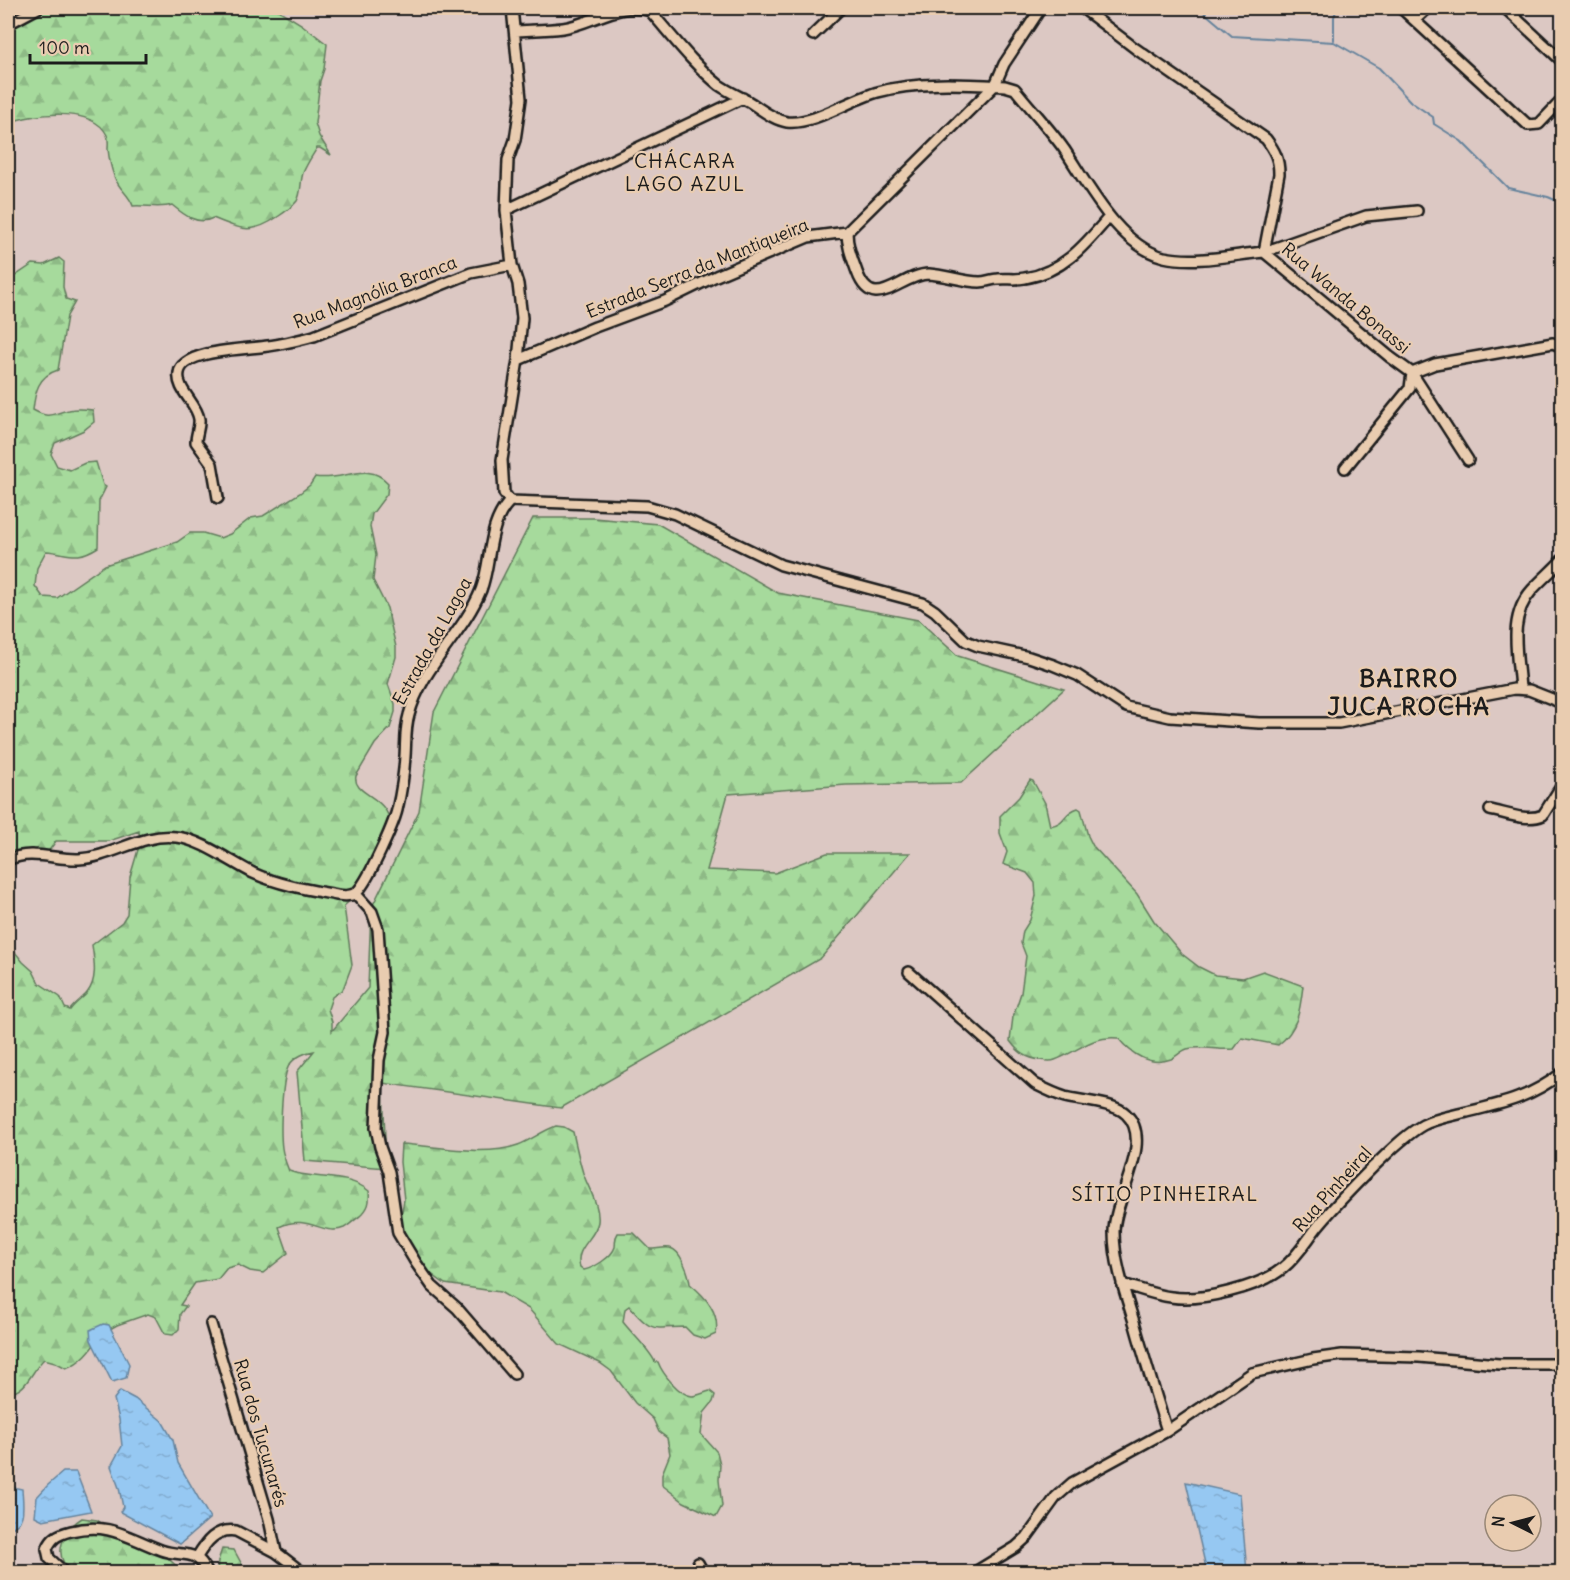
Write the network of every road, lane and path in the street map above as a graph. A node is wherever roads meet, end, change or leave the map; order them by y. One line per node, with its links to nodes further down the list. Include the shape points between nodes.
1 (38, 8): 11 (street)
2 (512, 8): 12 (street)
3 (634, 8): 12 (street, Rua Wanda Bonassi, via 576,26); 16 (street, Rua Wanda Bonassi, via 650,11 720,86)
4 (842, 8): 13 (street)
5 (1041, 8): 15 (street)
6 (1082, 8): 22 (street, via 1266,139 1275,151 1279,174)
7 (1401, 8): 10 (street)
8 (1428, 8): 10 (street)
9 (1505, 8): 14 (street)
10 (1415, 20): 17 (street, via 1528,125 1539,124)
11 (8, 24)
12 (515, 31): 18 (street, via 521,99 508,160)
13 (813, 35)
14 (1563, 60)
15 (995, 85): 16 (street, Rua Wanda Bonassi, via 900,87 795,122 773,117); 20 (street, Rua Wanda Bonassi, via 1015,89 1062,147); 21 (street)
16 (743, 98): 18 (street)
17 (1563, 100)
18 (506, 210): 23 (street)
19 (1417, 211): 22 (street, via 1366,216)
20 (1109, 218): 21 (street, via 1081,250 1042,274 980,282 928,274 876,293 861,282 848,248); 22 (street, Rua Wanda Bonassi, via 1144,248 1166,257 1196,259)
21 (847, 232): 25 (street, Estrada Serra da Mantiqueira, via 808,237 665,302)
22 (1264, 252): 26 (street, Rua Wanda Bonassi)
23 (512, 265): 25 (street, via 522,318); 29 (street, Rua Magnólia Branca, via 471,273 314,336 287,344 213,352 182,366 179,381 199,420 196,442 212,464)
24 (1563, 347): 26 (street, Rua Wanda Bonassi, via 1553,343 1435,364)
25 (518, 360): 30 (street, via 502,460 504,493)
26 (1412, 373): 27 (street); 28 (street, via 1410,388)
27 (1468, 459)
28 (1345, 468)
29 (218, 498)
30 (510, 501): 32 (street, via 630,504 662,509 781,565 923,603 966,641 1029,657 1077,675 1126,706 1151,714 1210,721 1339,723); 37 (street, Estrada da Lagoa, via 497,520 480,593 439,656 408,716 397,811 370,872)
31 (1563, 560): 32 (street, via 1532,591 1518,614)
32 (1520, 689): 33 (street)
33 (1563, 703)
34 (1563, 784): 35 (street, via 1540,817)
35 (1490, 810)
36 (8, 860): 37 (street, via 34,855 82,859 156,837 176,837 280,882 338,895)
37 (355, 893): 43 (street, via 372,912 378,929 385,1032 379,1060 376,1128 389,1172 399,1233 432,1286 457,1308)
38 (909, 972): 40 (street, via 1035,1084 1058,1095 1112,1107 1131,1120 1137,1130 1137,1146 1114,1232)
39 (1563, 1073): 40 (street, Rua Pinheiral, via 1533,1093 1423,1125 1360,1179 1295,1257 1269,1277 1191,1298)
40 (1122, 1284): 44 (street)
41 (211, 1324): 45 (street, Rua dos Tucunarés)
42 (1563, 1364): 44 (street, via 1499,1364 1370,1354 1313,1359 1252,1373)
43 (514, 1374)
44 (1167, 1431): 52 (street, via 1072,1483 1056,1497 1027,1537)
45 (276, 1552): 46 (street, via 228,1530 207,1540); 50 (street)
46 (197, 1557): 48 (street, via 163,1551 95,1527 56,1536 47,1549 49,1558); 49 (street)
47 (698, 1563): 51 (street)
48 (64, 1572)
49 (207, 1572)
50 (302, 1572)
51 (703, 1572)
52 (975, 1572)

